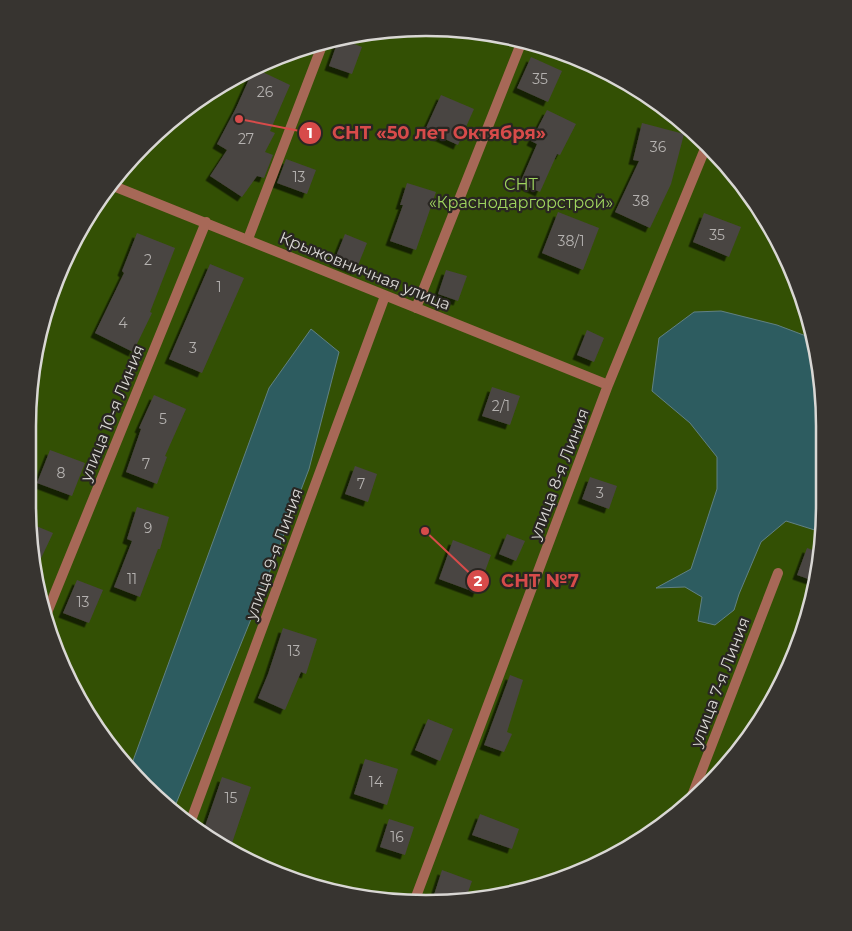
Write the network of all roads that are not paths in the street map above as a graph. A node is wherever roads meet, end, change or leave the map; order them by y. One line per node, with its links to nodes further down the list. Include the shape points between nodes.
1 (519, 48): 8 (street)
2 (320, 52): 6 (street)
3 (704, 153): 9 (street, улица 8-я Линия)
4 (118, 188): 5 (street, Крыжовничная улица)
5 (206, 222): 6 (street, Крыжовничная улица); 11 (street, улица 10-я Линия)
6 (248, 239): 7 (street, Крыжовничная улица)
7 (385, 296): 8 (street, Крыжовничная улица); 13 (street, улица 9-я Линия)
8 (416, 308): 9 (street, Крыжовничная улица)
9 (608, 385): 14 (street, улица 8-я Линия)
10 (778, 573): 12 (street, улица 7-я Линия)
11 (50, 605)
12 (695, 787)
13 (192, 817)
14 (417, 895)

